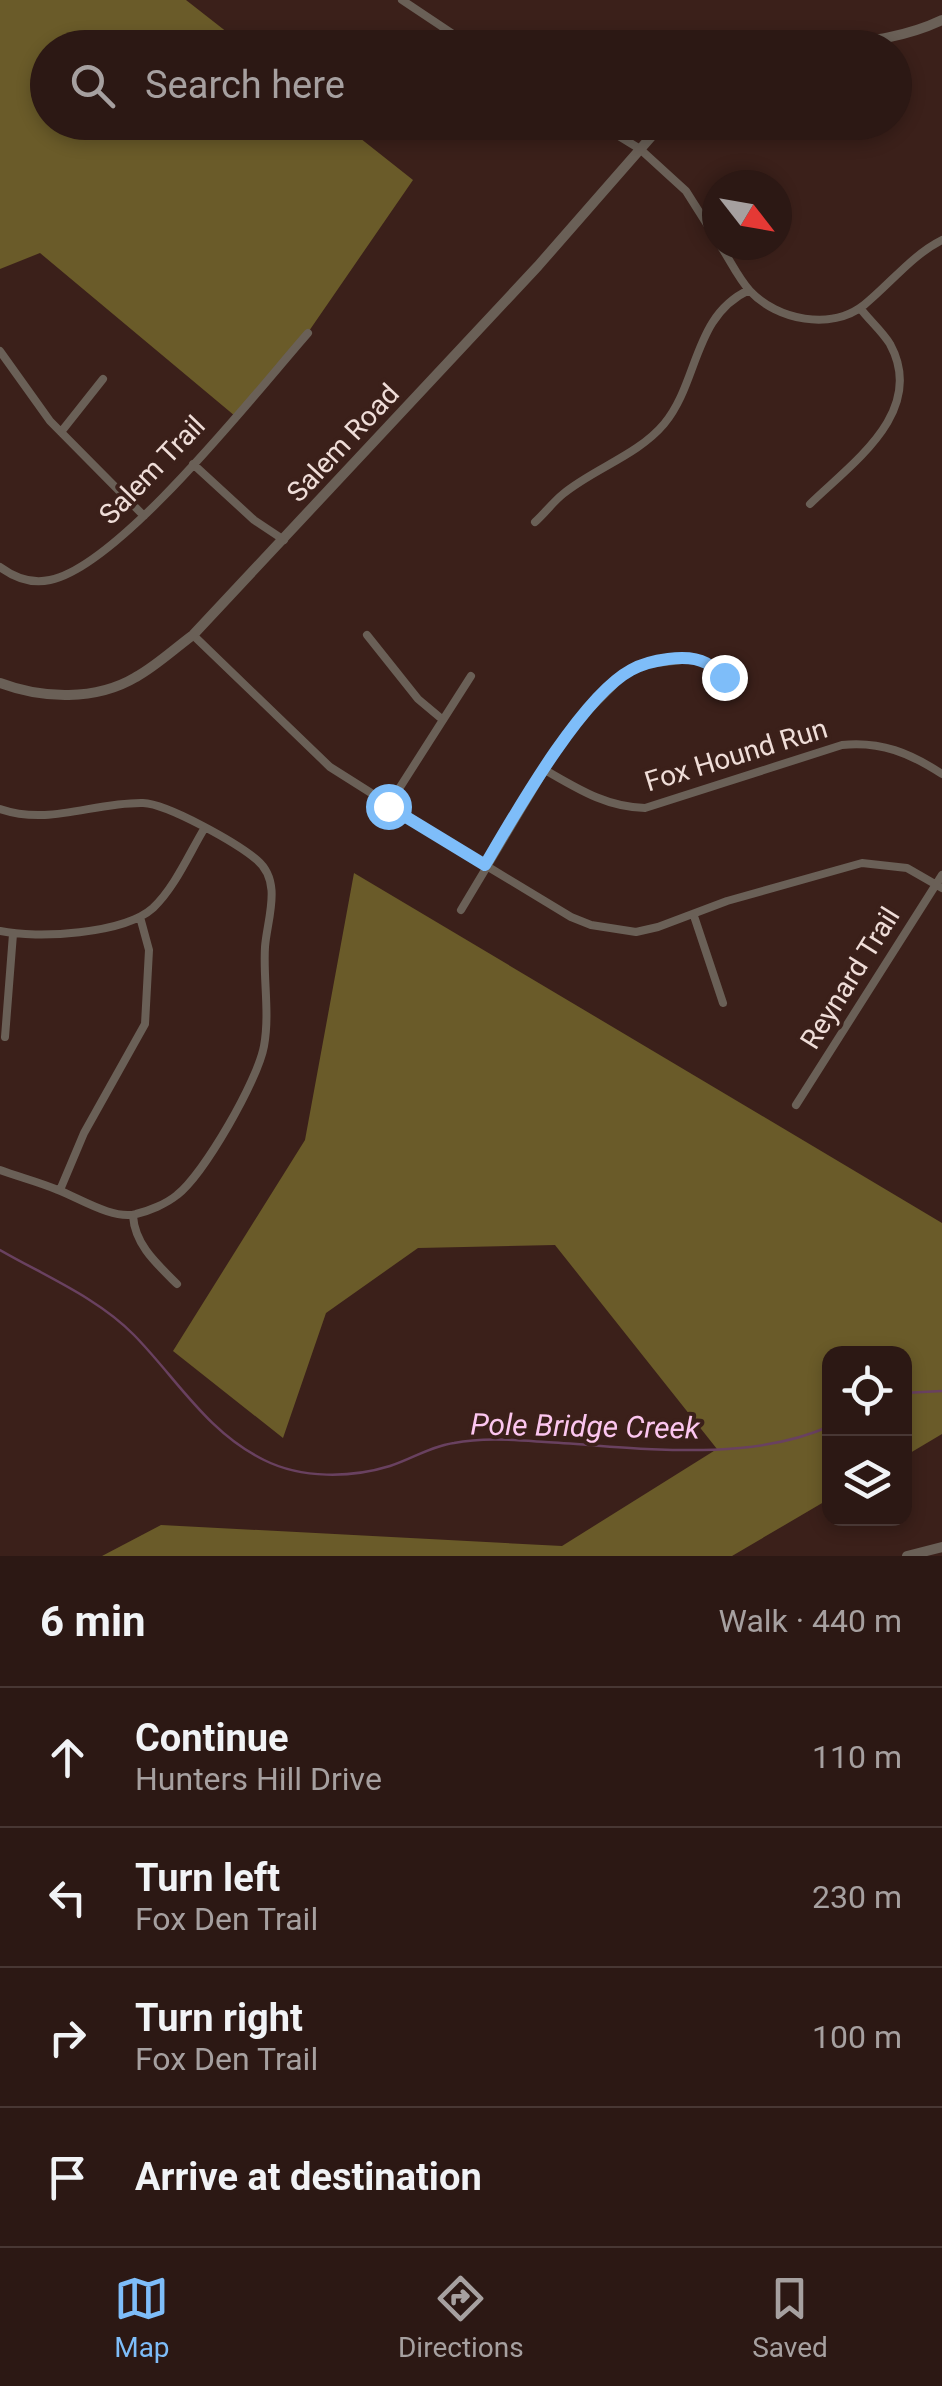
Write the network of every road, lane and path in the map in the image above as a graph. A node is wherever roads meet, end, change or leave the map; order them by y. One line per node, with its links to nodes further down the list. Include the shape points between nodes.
1 (402, 0): 3 (street)
2 (942, 20): 4 (street)
3 (447, 30)
4 (912, 34)
5 (625, 140): 7 (street)
6 (648, 140): 7 (street, Salem Road)
7 (640, 149): 8 (street, via 686,190); 21 (street, Salem Road)
8 (702, 215)
9 (942, 240): 12 (street)
10 (730, 260): 11 (street)
11 (749, 290): 12 (street, via 772,309 812,320); 20 (street, via 707,328 682,398 664,424 561,495)
12 (860, 308): 18 (street, via 891,346 900,382 896,404 882,436)
13 (308, 333): 17 (street, Salem Trail)
14 (0, 351): 16 (street)
15 (103, 379): 16 (street)
16 (61, 432): 19 (street)
17 (193, 464): 19 (street, Salem Trail); 21 (street)
18 (810, 504)
19 (144, 516): 22 (street, Salem Trail, via 62,576 30,580)
20 (535, 522)
21 (284, 540): 23 (street, Salem Road)
22 (0, 567)
23 (193, 636): 27 (street, Salem Road, via 138,677 107,689 66,695); 31 (street, via 330,767)
24 (367, 636): 28 (street)
25 (471, 676): 28 (street)
26 (724, 677): 29 (street, via 692,659 628,671 579,720)
27 (0, 683)
28 (442, 720): 31 (street)
29 (545, 770): 30 (street, Fox Hound Run, via 598,800 645,808 842,745 894,749); 34 (street)
30 (942, 774)
31 (388, 806): 34 (street)
32 (0, 809): 33 (street, via 37,817 145,803)
33 (204, 828): 39 (street, via 168,890); 47 (street, via 256,859 272,886 264,1048 250,1088 186,1188)
34 (485, 865): 37 (street); 38 (street, via 601,928 636,932)
35 (942, 875): 36 (street, Reynard Trail)
36 (939, 886): 38 (street, via 896,865 862,864); 44 (street, Reynard Trail)
37 (460, 910)
38 (694, 916): 42 (street)
39 (140, 917): 41 (street, via 92,930); 46 (street, via 148,950 145,1024)
40 (0, 931): 41 (street)
41 (13, 934): 43 (street)
42 (723, 1003)
43 (6, 1037)
44 (796, 1105)
45 (0, 1170): 46 (street)
46 (60, 1190): 47 (street)
47 (132, 1216): 48 (street, via 142,1245)
48 (176, 1284)
49 (942, 1548): 50 (street)
50 (906, 1556)

